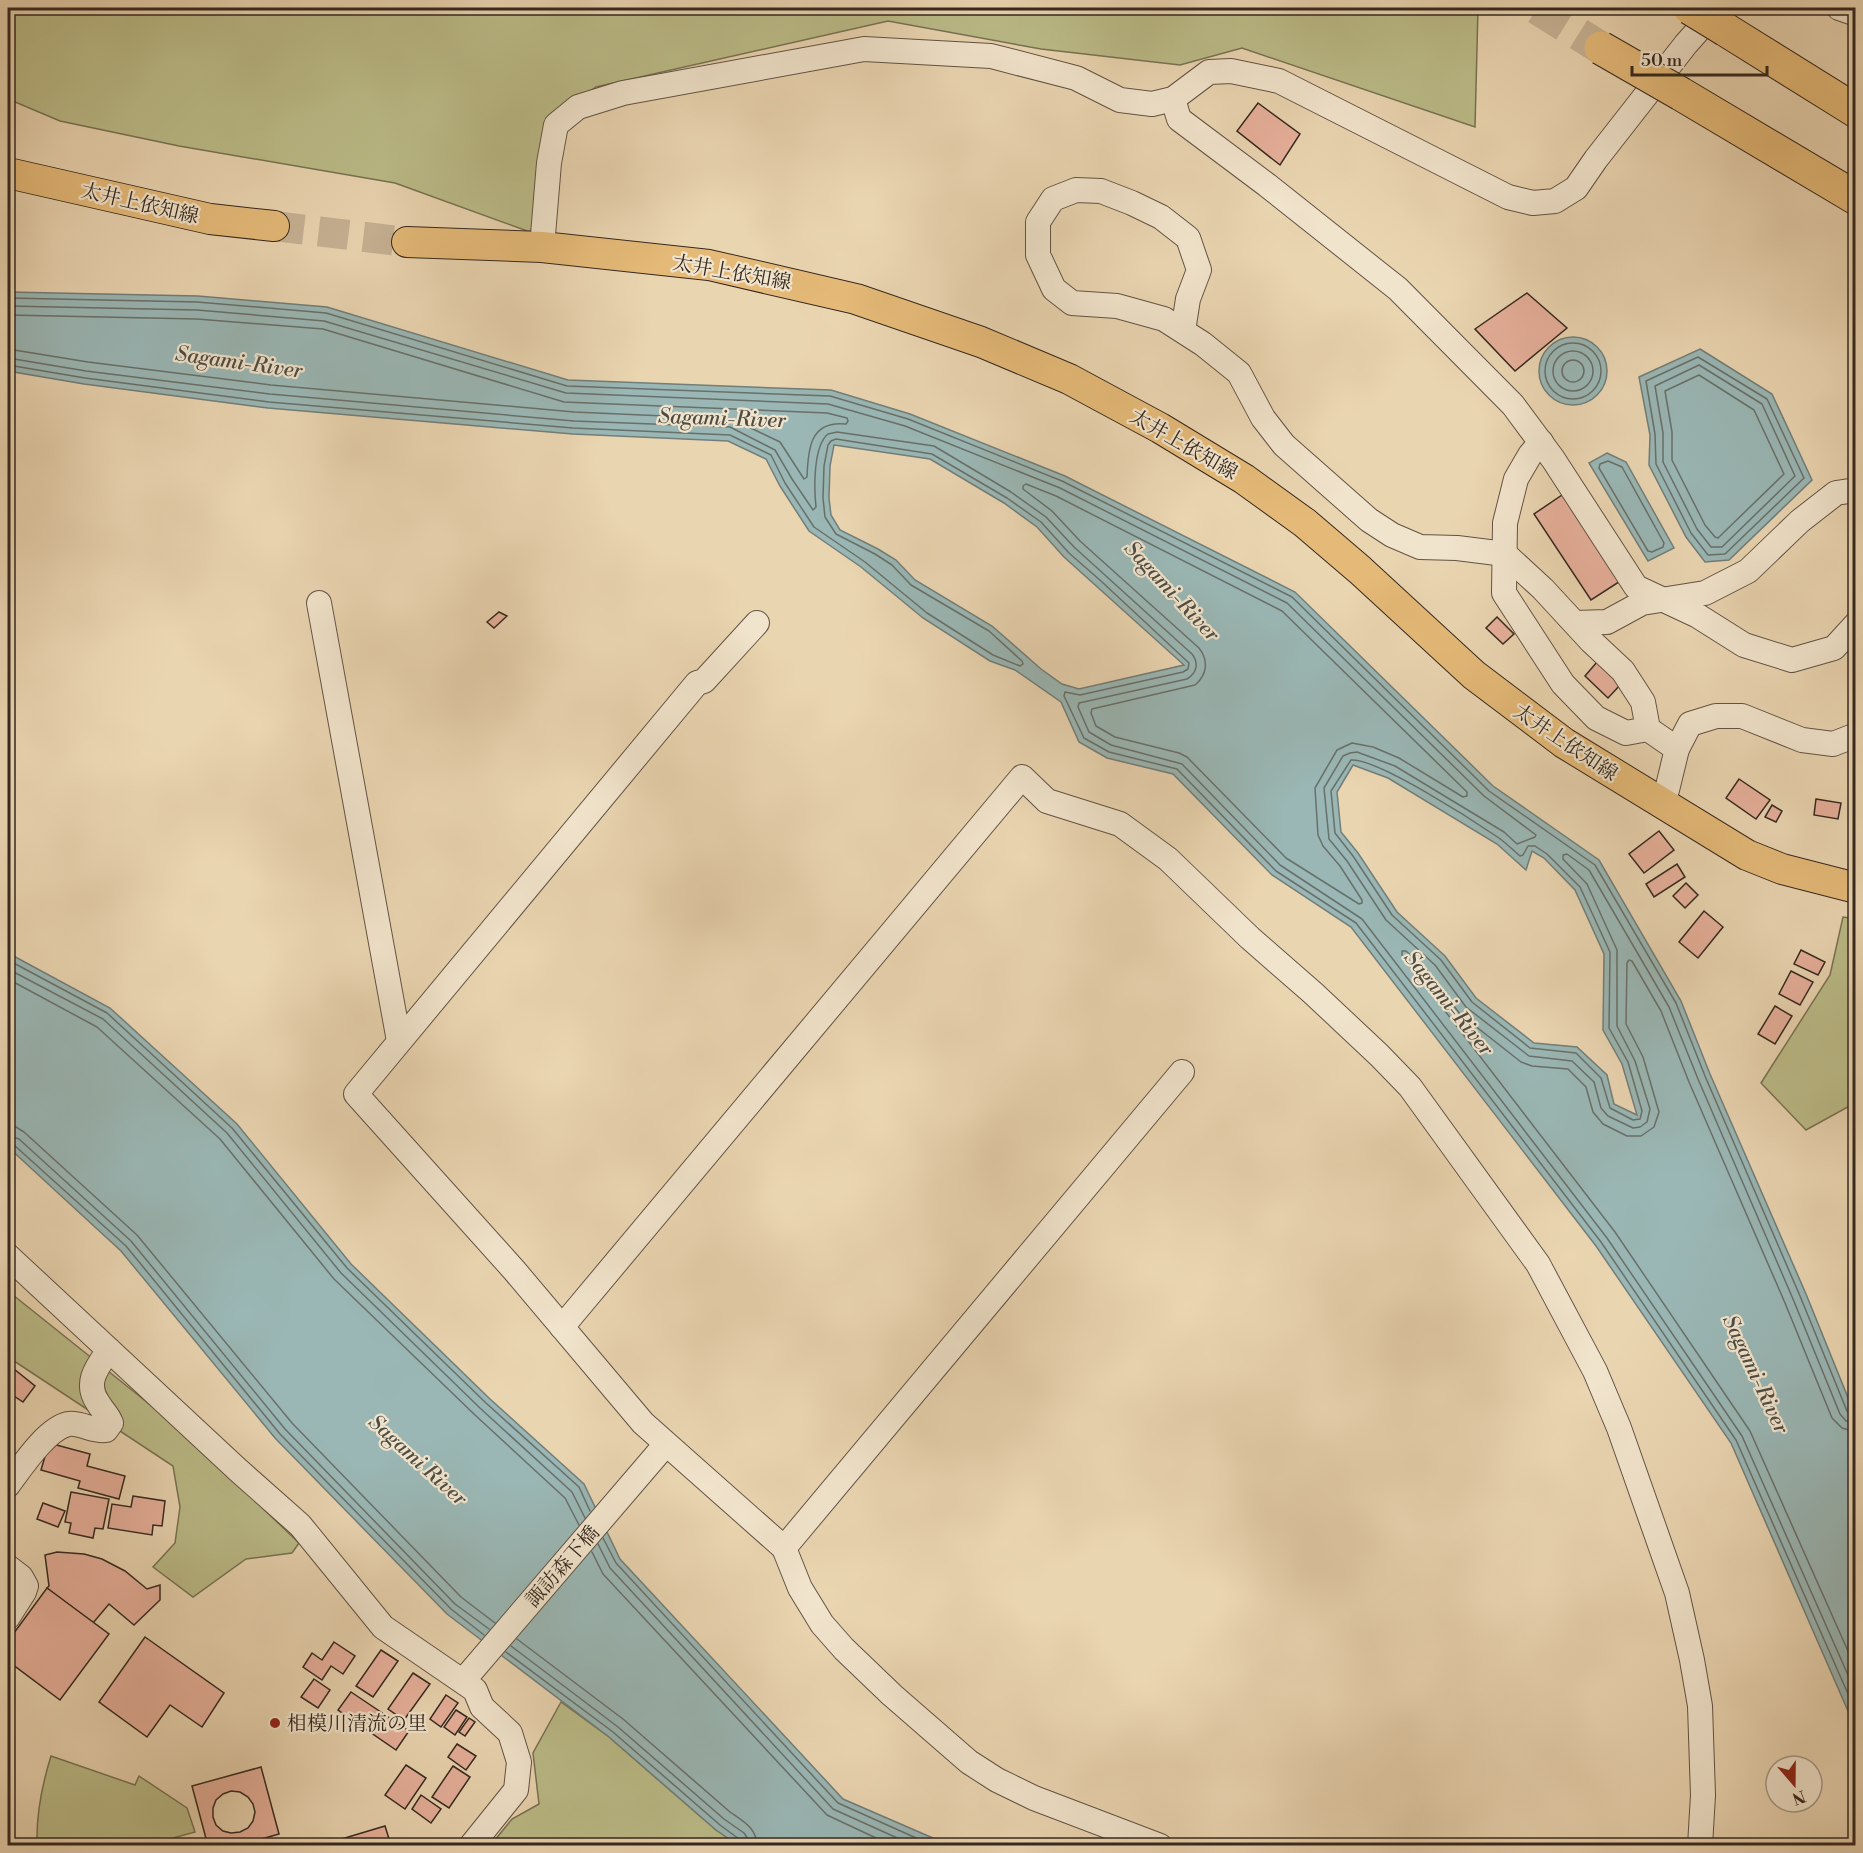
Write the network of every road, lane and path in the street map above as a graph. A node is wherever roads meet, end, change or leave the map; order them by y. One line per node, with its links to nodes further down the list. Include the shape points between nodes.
1 (1690, 8): 4 (highway, bridge)
2 (1839, 8): 3 (street)
3 (1856, 14)
4 (1722, 19): 6 (street, via 1686,44 1576,188 1555,201 1533,203 1508,197 1279,81 1231,71 1209,72); 7 (highway)
5 (1601, 48): 9 (highway, bridge)
6 (1173, 99): 12 (street, via 1152,104 1120,100 1076,78 991,56 864,49 622,93 578,107 556,125); 14 (street, via 1179,119 1398,289 1514,405)
7 (1856, 111)
8 (8, 173): 10 (main road, 太井上依知線, via 210,219)
9 (1856, 198)
10 (274, 226)
11 (407, 242): 12 (main road, 太井上依知線)
12 (542, 247): 25 (main road, 太井上依知線, via 709,264 856,299 981,342 1069,379 1244,479 1305,523 1516,709)
13 (1183, 331): 13 (street, via 1164,319 1118,306 1072,303 1054,289 1038,255 1038,222 1053,199 1076,190 1101,191 1161,217 1188,238 1199,270 1188,299); 16 (street, via 1239,373 1263,418 1284,445 1369,520 1419,547)
14 (1541, 442): 16 (street, via 1516,479 1505,524); 17 (street, via 1636,587)
15 (1856, 490): 17 (street, via 1836,493 1748,570 1705,593)
16 (1505, 554): 20 (street); 22 (street, via 1504,593 1563,684 1596,718 1626,733)
17 (1660, 598): 20 (street, via 1607,622); 21 (street, via 1744,645 1792,660 1834,648)
18 (319, 603): 27 (street)
19 (757, 623): 27 (street, via 704,681 697,683)
20 (1575, 623): 22 (street, via 1623,671 1643,702)
21 (1856, 624)
22 (1648, 729): 24 (street)
23 (1856, 735): 24 (street, via 1833,744 1802,740 1742,716 1716,716 1690,724)
24 (1677, 749): 25 (street, via 1667,790)
25 (1659, 802): 26 (main road, 太井上依知線, via 1747,855 1782,869)
26 (1856, 888)
27 (399, 1041): 30 (street, via 356,1094)
28 (1182, 1072): 34 (street)
29 (8, 1256): 31 (street)
30 (562, 1327): 32 (street); 40 (street, via 1022,777 1047,801 1120,825 1168,859 1379,1055 1410,1087 1538,1264 1595,1371 1677,1593 1700,1706)
31 (109, 1350): 33 (street, via 91,1382 92,1393 111,1423 106,1430 69,1424 58,1429); 37 (street, via 300,1525 383,1627)
32 (661, 1451): 34 (street); 37 (street, 諏訪森下橋)
33 (8, 1485)
34 (784, 1548): 39 (street, via 800,1588 822,1624 892,1695 969,1762 1034,1798)
35 (8, 1567): 36 (street, via 26,1586)
36 (8, 1617)
37 (469, 1682): 38 (street, via 482,1707 510,1733 519,1762 516,1790)
38 (471, 1845)
39 (1160, 1845)
40 (1700, 1845)

